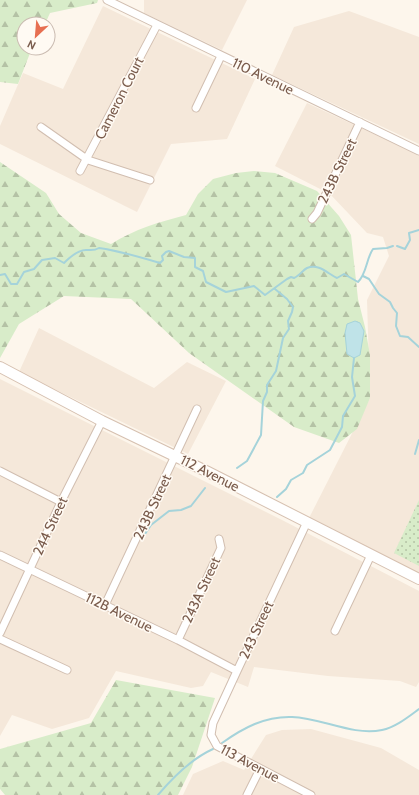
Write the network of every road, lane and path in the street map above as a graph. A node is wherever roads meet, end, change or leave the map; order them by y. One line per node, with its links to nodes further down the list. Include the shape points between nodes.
1 (107, 0): 2 (street, 110 Avenue)
2 (157, 25): 3 (street, 110 Avenue); 8 (street, Cameron Court)
3 (222, 56): 4 (street); 5 (street, 110 Avenue)
4 (196, 108)
5 (360, 122): 7 (street, 110 Avenue); 11 (street, 243B Street)
6 (41, 127): 8 (street)
7 (419, 151)
8 (88, 160): 9 (street, Cameron Court); 10 (street)
9 (80, 171)
10 (150, 180)
11 (312, 219)
12 (0, 367): 14 (main road, 112 Avenue)
13 (197, 409): 15 (street, 243B Street)
14 (102, 420): 15 (main road, 112 Avenue); 17 (street, 244 Street)
15 (176, 456): 18 (main road, 112 Avenue); 24 (street, 243B Street)
16 (0, 471): 17 (street)
17 (61, 502): 22 (street, 244 Street)
18 (307, 522): 21 (main road, 112 Avenue); 30 (street, 243 Street)
19 (219, 539): 28 (street, 243A Street, via 221,548)
20 (0, 555): 22 (street, 112B Avenue)
21 (371, 555): 23 (main road, 112 Avenue); 25 (street)
22 (29, 570): 24 (street, 112B Avenue); 26 (street, 244 Street)
23 (419, 579)
24 (106, 605): 28 (street, 112B Avenue)
25 (335, 631)
26 (0, 633)
27 (0, 639): 29 (street)
28 (178, 640): 30 (street, 112B Avenue)
29 (67, 670)
30 (237, 671): 31 (street, 243 Street, via 213,723)
31 (212, 740): 32 (street, 113 Avenue, via 217,746)
32 (260, 769): 33 (street); 34 (street, 113 Avenue)
33 (247, 795)
34 (311, 795)

